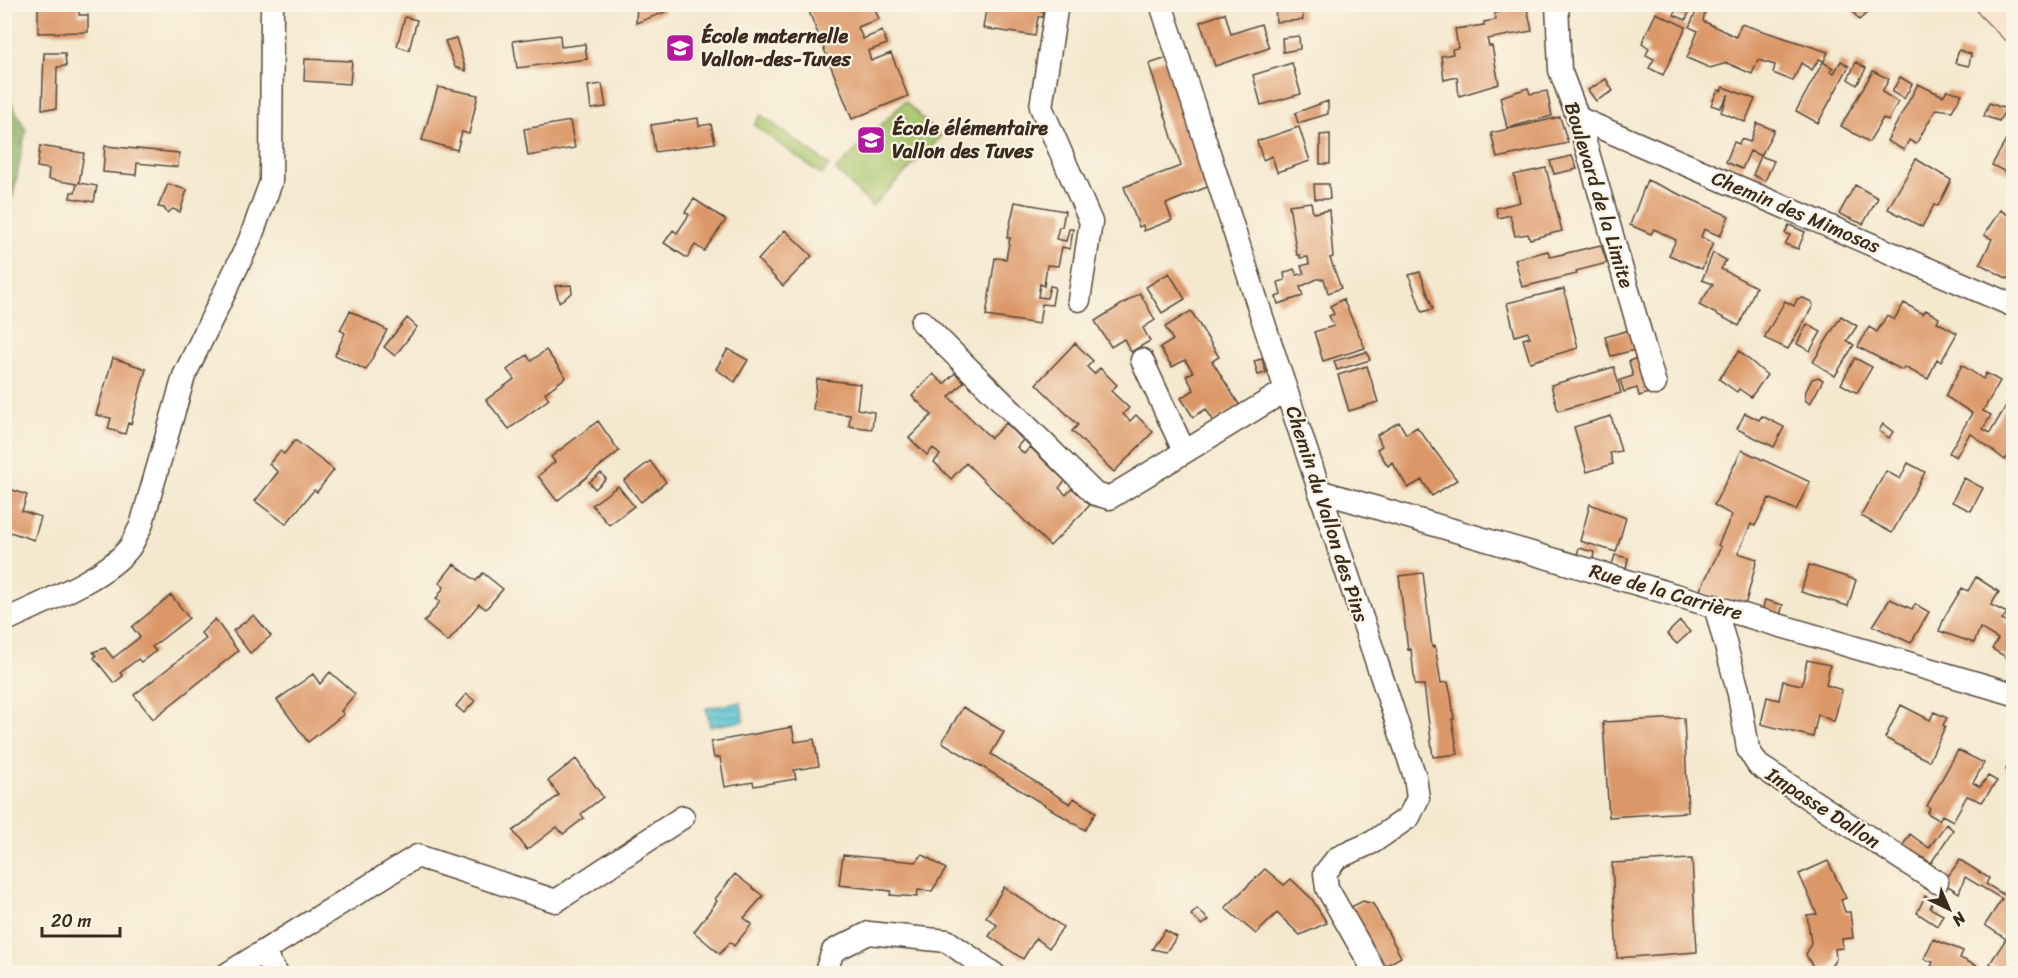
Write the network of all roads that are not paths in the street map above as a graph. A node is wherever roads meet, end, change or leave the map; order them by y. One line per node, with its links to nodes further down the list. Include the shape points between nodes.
1 (272, 4): 17 (street, via 271,182 249,242 184,376 141,526 130,547 114,562 73,588)
2 (1057, 4): 8 (street, via 1041,107 1091,222)
3 (1161, 4): 13 (street, Chemin du Vallon des Pins)
4 (1557, 4): 7 (street, Boulevard de la Limite, via 1560,70)
5 (1992, 4): 6 (street)
6 (2013, 26)
7 (1578, 118): 9 (street, Chemin des Mimosas); 12 (street, Boulevard de la Limite)
8 (1078, 300)
9 (2013, 306)
10 (922, 322): 14 (street, via 1095,494 1108,498)
11 (1142, 360): 14 (street)
12 (1655, 384)
13 (1286, 390): 14 (street); 15 (street, Chemin du Vallon des Pins)
14 (1184, 451)
15 (1319, 491): 16 (street, Rue de la Carrière); 26 (street, Chemin du Vallon des Pins, via 1415,777 1418,798 1409,817 1373,842 1337,858 1325,873 1327,888)
16 (1715, 606): 18 (street, Rue de la Carrière); 20 (street, Impasse Dallon, via 1739,694 1748,749 1758,765)
17 (4, 621)
18 (2013, 694)
19 (683, 816): 21 (street, via 556,901 417,856)
20 (1937, 882)
21 (262, 952): 22 (street); 23 (street)
22 (227, 974)
23 (277, 974)
24 (825, 974): 25 (street, via 832,951 869,933 947,941)
25 (994, 974)
26 (1376, 974)

